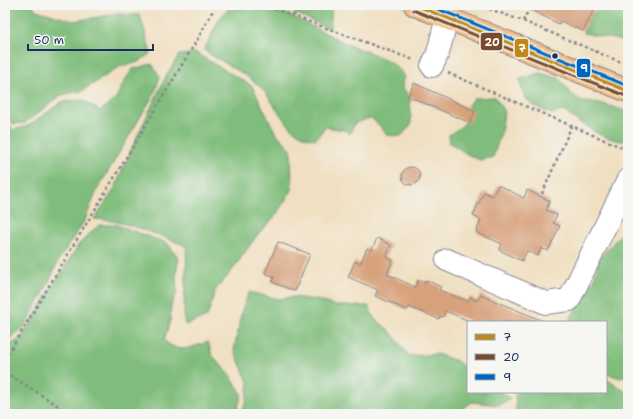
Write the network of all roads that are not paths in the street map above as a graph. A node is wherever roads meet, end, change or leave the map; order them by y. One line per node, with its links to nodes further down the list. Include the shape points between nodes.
1 (415, 5): 2 (main road)
2 (448, 11): 3 (lane, via 438,53); 4 (main road)
3 (432, 66)
4 (627, 90)
5 (628, 180): 6 (lane, via 569,300 546,303)
6 (447, 260)

